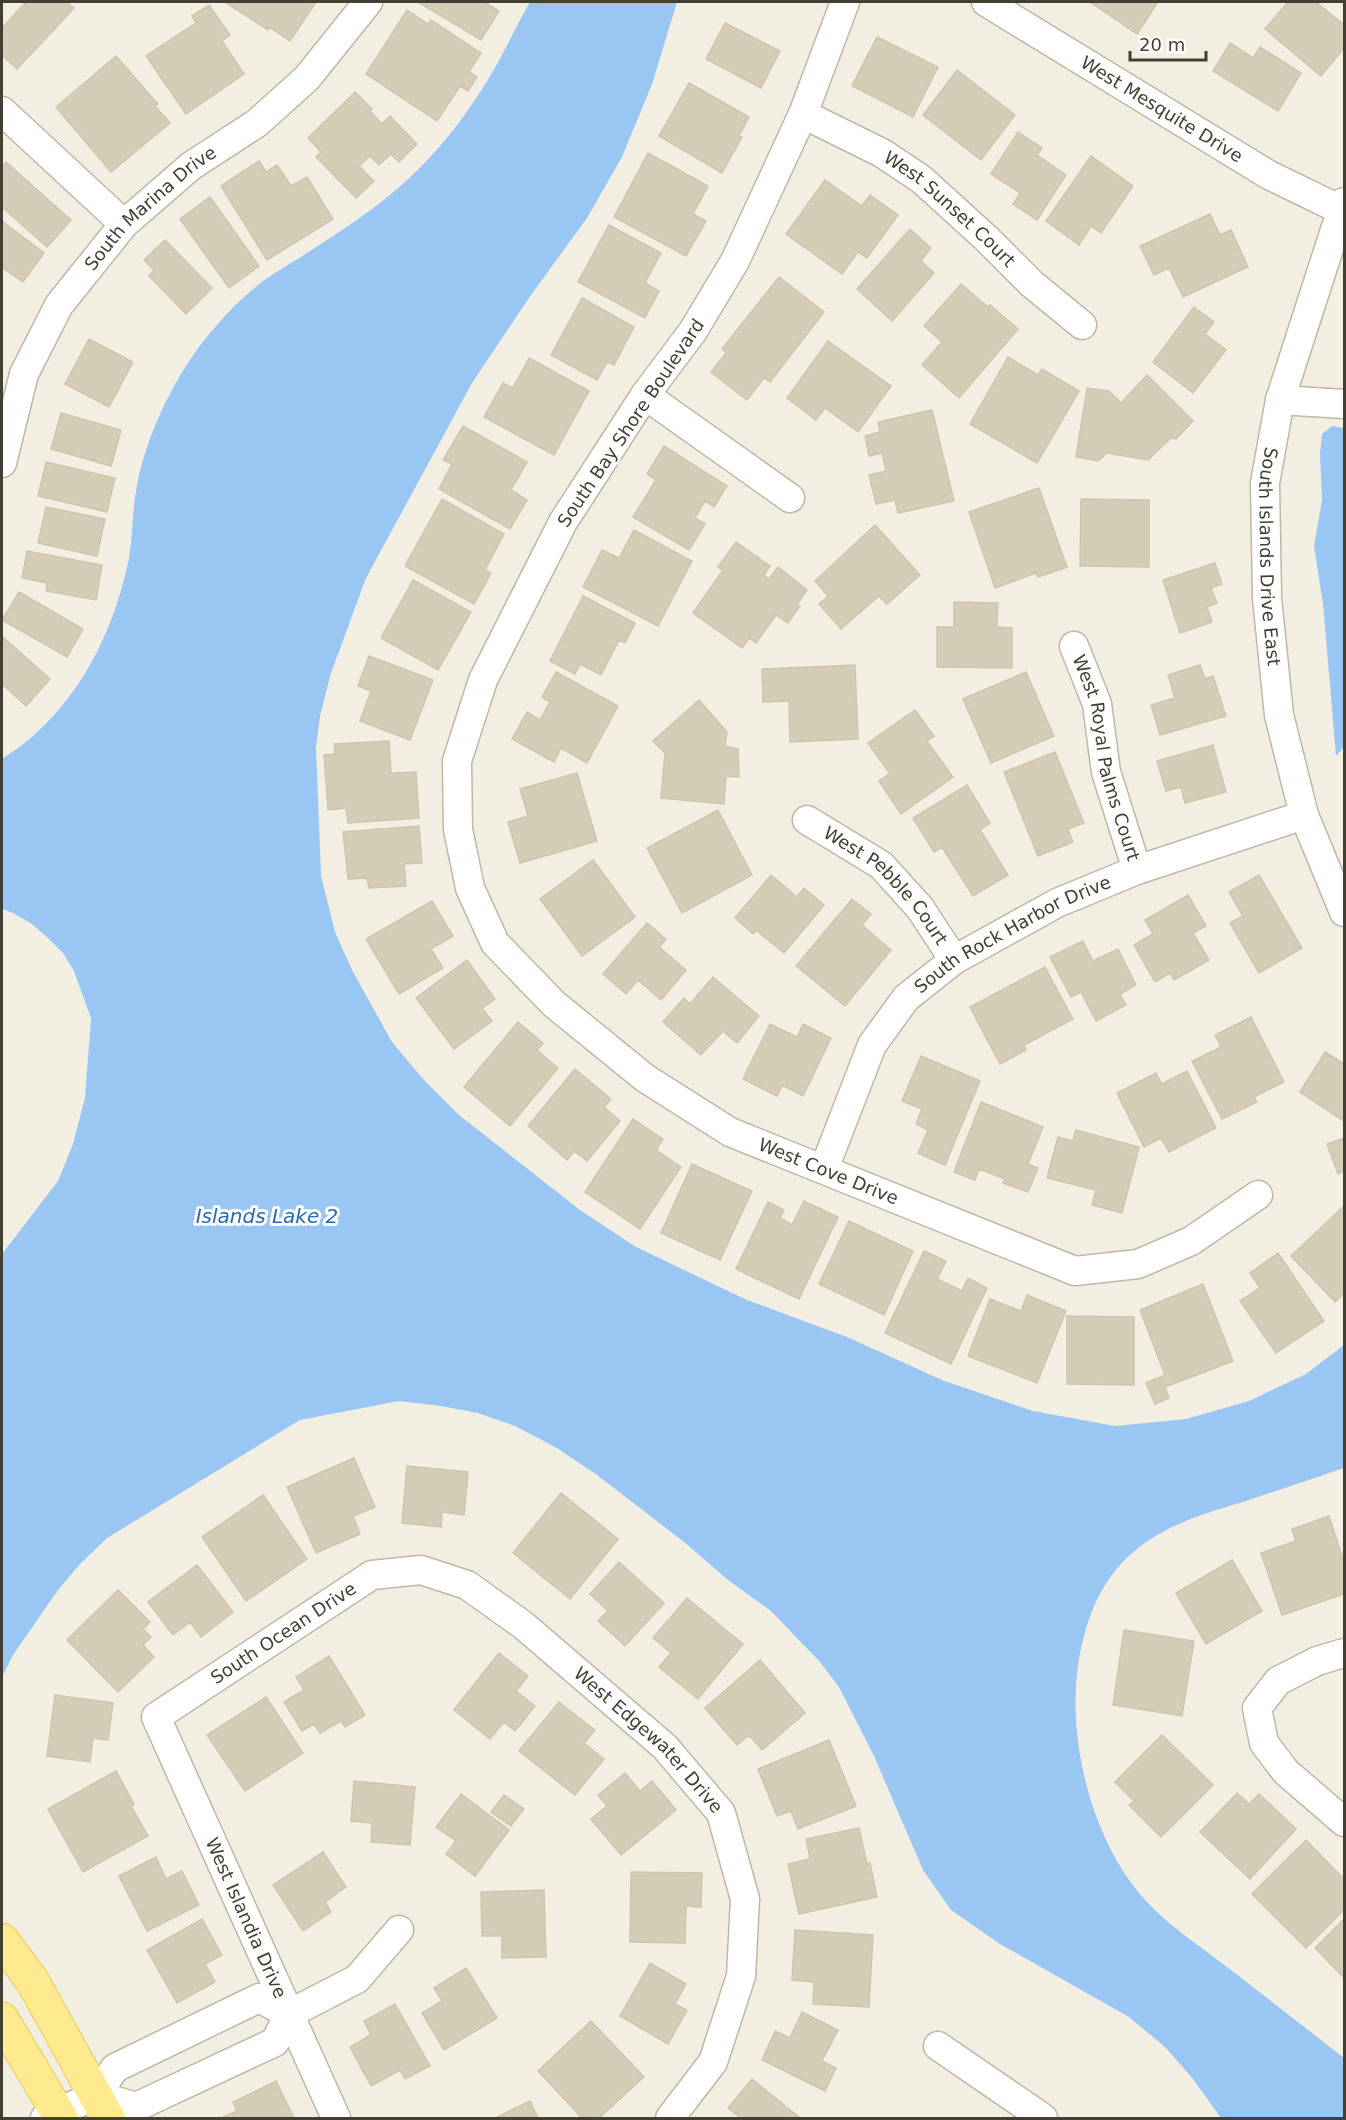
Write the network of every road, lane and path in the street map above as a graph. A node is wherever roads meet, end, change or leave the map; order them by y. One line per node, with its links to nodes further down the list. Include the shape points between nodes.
1 (368, 2): 7 (street, South Marina Drive, via 307,78 257,123 190,166)
2 (845, 2): 5 (street, South Bay Shore Boulevard)
3 (986, 2): 6 (street, West Mesquite Drive, via 1269,175)
4 (2, 111): 7 (street)
5 (803, 114): 8 (street, West Sunset Court, via 882,153 921,179 1032,284); 9 (street, South Bay Shore Boulevard, via 735,261 693,331)
6 (1343, 206): 10 (street, South Islands Drive East)
7 (124, 224): 12 (street, South Marina Drive, via 59,305 24,374)
8 (1082, 325)
9 (645, 395): 13 (street); 18 (street, South Bay Shore Boulevard, via 563,522 483,680 457,760 458,829)
10 (1280, 400): 11 (street); 15 (street, South Islands Drive East, via 1265,483 1267,598 1279,715)
11 (1344, 404)
12 (3, 448)
13 (790, 498)
14 (1074, 646): 17 (street, West Royal Palms Court, via 1097,704 1106,772)
15 (1304, 816): 17 (street, South Rock Harbor Drive); 19 (street, South Islands Drive East)
16 (807, 820): 20 (street, West Pebble Court, via 881,866 920,908)
17 (1137, 870): 20 (street, South Rock Harbor Drive, via 1057,903)
18 (470, 888): 21 (street, West Cove Drive, via 495,943 554,1004 645,1078 730,1132)
19 (1344, 912)
20 (954, 960): 21 (street, South Rock Harbor Drive, via 906,998 872,1045)
21 (824, 1169): 22 (street, West Cove Drive, via 1075,1271 1138,1264 1191,1241)
22 (1258, 1194)
23 (421, 1570): 25 (street, South Ocean Drive, via 372,1575); 35 (street, West Edgewater Drive, via 467,1585 523,1625 665,1747 721,1813 745,1899 741,1976 713,2062)
24 (1344, 1653): 26 (street, via 1317,1661 1278,1681 1257,1708 1264,1743 1286,1772)
25 (156, 1717): 29 (street, West Islandia Drive)
26 (1344, 1822)
27 (399, 1930): 29 (street, via 357,1979)
28 (2, 1940): 32 (main road, via 33,1982)
29 (289, 2014): 32 (street, via 275,2042 136,2107); 32 (street, via 259,1998 115,2068); 34 (street, West Islandia Drive)
30 (2, 2019): 33 (main road)
31 (938, 2046): 36 (street)
32 (102, 2106): 33 (street)
33 (54, 2116)
34 (336, 2118)
35 (670, 2118)
36 (1043, 2118)

